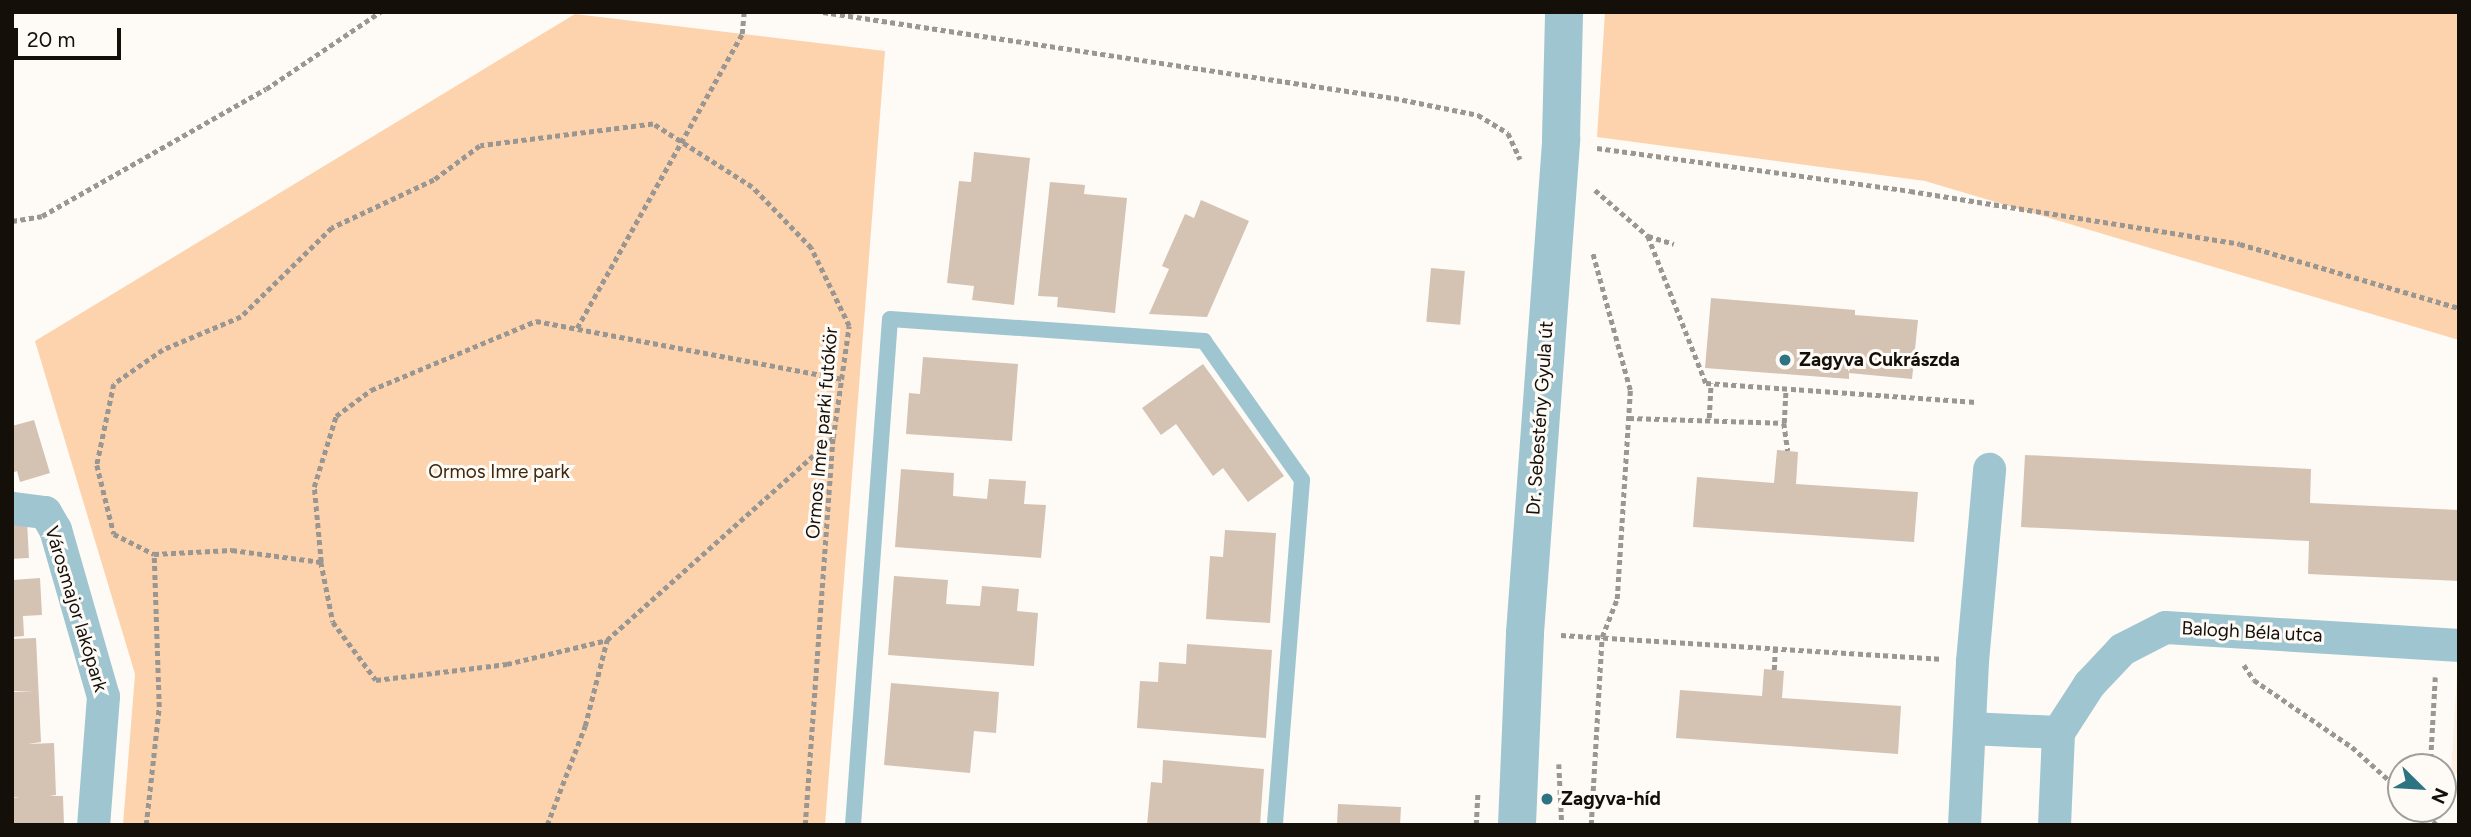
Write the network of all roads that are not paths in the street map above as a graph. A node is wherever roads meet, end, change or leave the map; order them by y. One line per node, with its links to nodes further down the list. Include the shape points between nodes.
1 (1564, 12): 10 (street, Dr. Sebestény Gyula út, via 1561,138 1526,619)
2 (1989, 469): 5 (street)
3 (12, 508): 7 (street, Városmajor lakópark, via 45,512 55,529 103,696)
4 (2448, 645): 6 (street, Balogh Béla utca, via 2165,627 2122,649 2089,684)
5 (1969, 728): 6 (street); 11 (street)
6 (2058, 732): 12 (street)
7 (93, 825)
8 (853, 825): 9 (lane, via 890,319 1204,341 1302,480)
9 (1275, 825)
10 (1517, 825)
11 (1965, 825)
12 (2054, 825)

